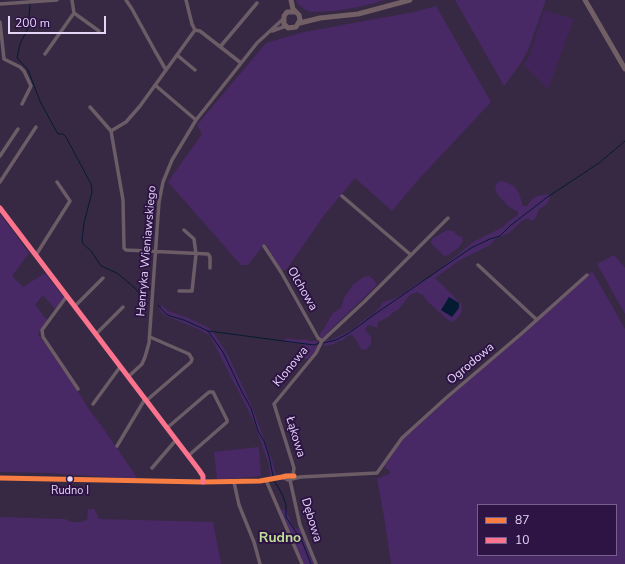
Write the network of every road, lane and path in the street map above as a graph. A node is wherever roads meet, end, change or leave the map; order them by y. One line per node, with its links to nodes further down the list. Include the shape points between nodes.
1 (57, 0): 10 (street)
2 (72, 0): 12 (street)
3 (126, 0): 27 (street)
4 (186, 0): 19 (street)
5 (288, 0): 11 (street)
6 (291, 0): 13 (street)
7 (410, 0): 14 (street, via 362,13)
8 (586, 0): 26 (street)
9 (257, 3): 22 (street)
10 (0, 4)
11 (287, 12): 13 (street); 15 (street)
12 (74, 13): 20 (street); 23 (street)
13 (297, 13): 14 (street, via 303,17); 17 (street)
14 (320, 18): 17 (street)
15 (283, 19): 18 (street); 21 (street, Henryka Wieniawskiego)
16 (0, 22): 30 (street, via 4,59 24,71 31,86)
17 (300, 23): 18 (street, via 294,28)
18 (286, 26): 21 (street, Henryka Wieniawskiego)
19 (195, 30): 22 (street); 24 (street)
20 (99, 31)
21 (267, 33): 25 (street, Henryka Wieniawskiego)
22 (220, 47): 25 (street)
23 (45, 54)
24 (177, 55): 27 (street); 28 (street)
25 (241, 63): 32 (street, Henryka Wieniawskiego)
26 (625, 69)
27 (166, 70): 29 (street)
28 (195, 70)
29 (155, 85): 32 (street); 35 (street, via 126,122)
30 (22, 104)
31 (90, 107): 35 (street)
32 (196, 120): 44 (street, Henryka Wieniawskiego, via 175,153 163,182)
33 (36, 128): 37 (street)
34 (18, 129): 36 (street)
35 (110, 131): 44 (street, via 123,200 124,248)
36 (0, 156)
37 (0, 182)
38 (57, 182): 46 (street, via 70,201)
39 (342, 196): 47 (street)
40 (0, 208): 46 (street)
41 (448, 218): 47 (street, Klonowa)
42 (184, 230): 45 (street, via 194,239)
43 (264, 246): 59 (street, Olchowa)
44 (156, 252): 45 (street); 58 (street, Henryka Wieniawskiego)
45 (196, 254): 49 (street, via 208,254); 52 (street, via 192,291)
46 (36, 255): 53 (street)
47 (411, 255): 59 (street, Klonowa)
48 (478, 265): 56 (street)
49 (210, 268)
50 (587, 275): 56 (street, Ogrodowa)
51 (103, 278): 54 (street)
52 (179, 291)
53 (67, 296): 54 (street); 62 (street, via 42,330 43,337)
54 (75, 306): 57 (street)
55 (123, 307): 57 (street)
56 (538, 320): 71 (street, Ogrodowa, via 402,438 379,472)
57 (96, 334): 60 (street)
58 (150, 337): 61 (street, Henryka Wieniawskiego, via 142,364); 63 (street, via 189,354 192,359)
59 (322, 341): 65 (street, Klonowa, via 316,353)
60 (120, 367): 61 (street); 64 (street)
61 (128, 377): 63 (street)
62 (78, 389)
63 (146, 400): 66 (street); 68 (street)
64 (93, 404)
65 (274, 404): 71 (street, Łąkowa, via 294,468)
66 (167, 428): 67 (street); 69 (street, via 209,392 213,392 227,422)
67 (176, 440): 69 (street); 70 (street)
68 (117, 446)
69 (188, 456): 76 (street, via 201,473)
70 (152, 468)
71 (294, 476): 72 (street); 75 (street)
72 (282, 477): 74 (street); 75 (street)
73 (0, 478): 76 (street)
74 (266, 480): 77 (street); 79 (street)
75 (290, 480): 80 (street, Dębowa, via 300,525)
76 (203, 482): 77 (street)
77 (234, 482): 78 (street)
78 (260, 564)
79 (302, 564)
80 (316, 564)

